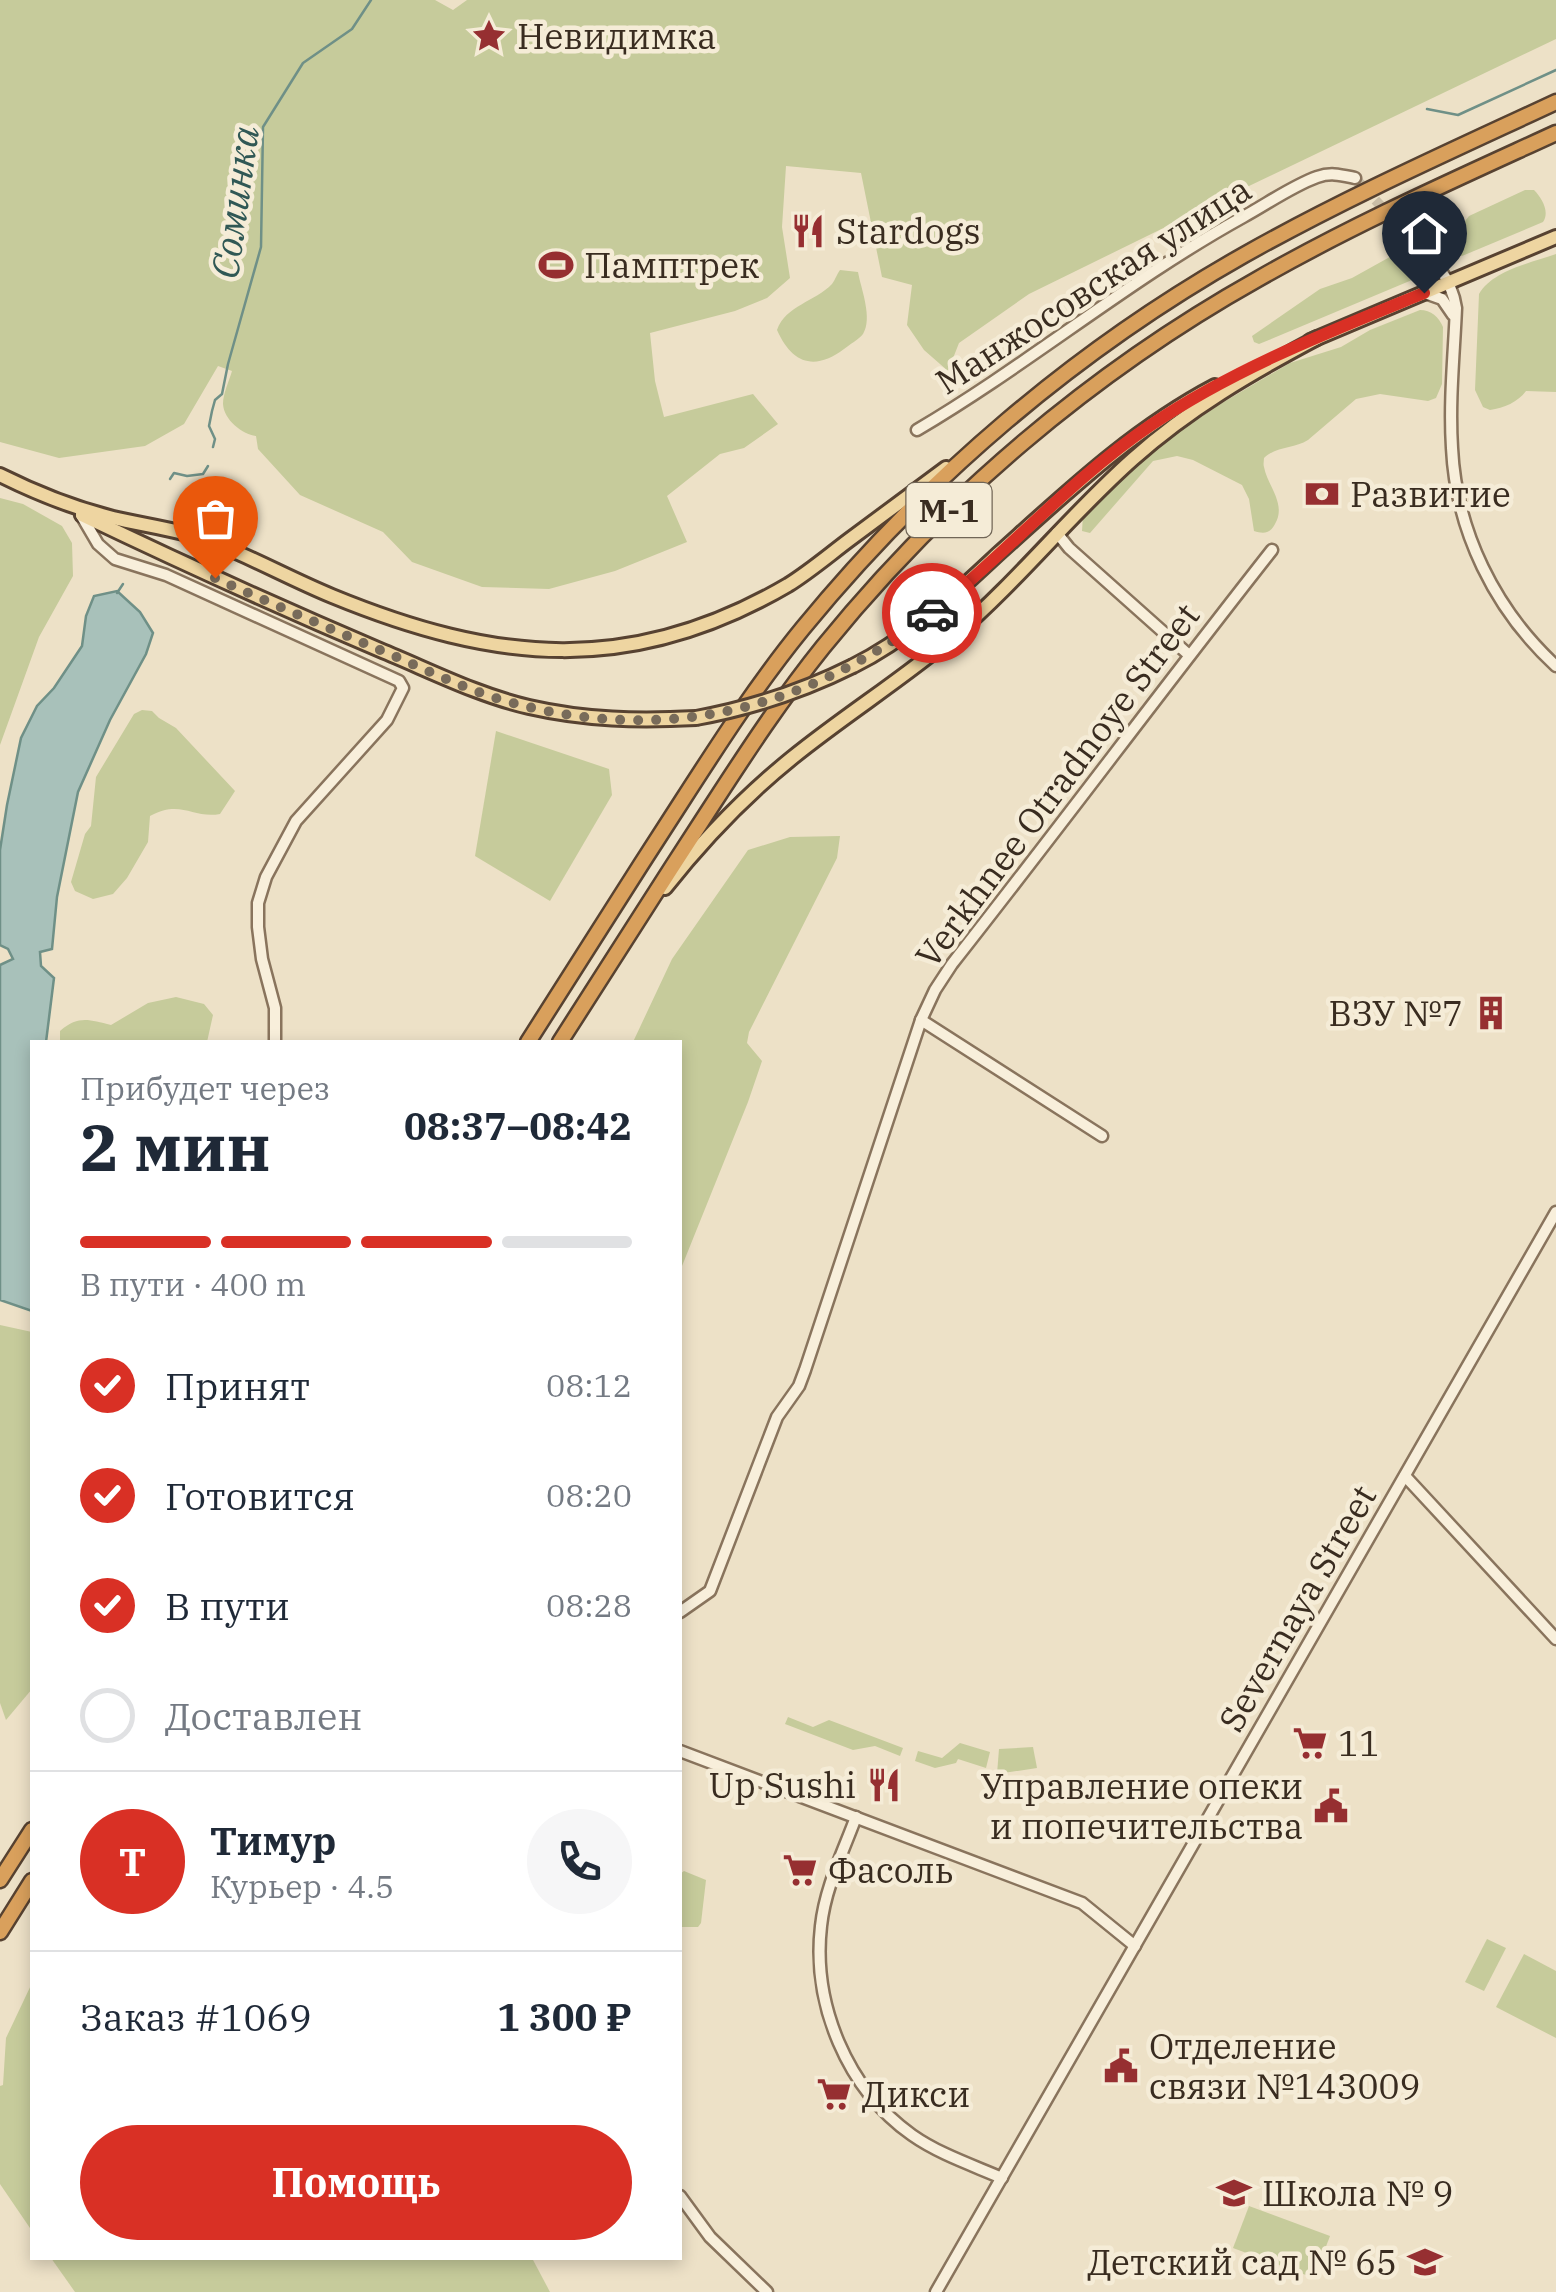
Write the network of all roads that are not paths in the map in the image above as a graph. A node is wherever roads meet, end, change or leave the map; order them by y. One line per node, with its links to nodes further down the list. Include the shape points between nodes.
1 (1556, 102): 11 (highway, М-1, via 1241,256 1126,329)
2 (1556, 132): 19 (highway, М-1, via 1254,280 1142,352 1000,462 907,551 796,682)
3 (1354, 178): 10 (street, Манжосовская улица, via 1317,177 1226,227)
4 (1403, 230): 6 (street)
5 (1556, 237): 6 (main road)
6 (1448, 282): 7 (main road); 8 (street)
7 (1424, 293): 8 (street, via 1447,304); 9 (main road)
8 (1455, 326): 18 (street, via 1452,448 1464,518 1513,618)
9 (1316, 338): 14 (main road, bridge, via 1150,426 936,610 854,666 775,699 696,718 609,719 498,698 305,619); 15 (main road, via 1184,416)
10 (917, 430)
11 (982, 442): 13 (main road, via 791,584 744,608 639,644 572,650 503,648 441,634 201,538); 22 (highway, М-1, via 887,532 774,666)
12 (0, 475): 13 (main road)
13 (34, 492): 14 (main road)
14 (81, 514): 21 (street, via 116,559 166,575 403,688 387,720 296,821 266,877 258,927)
15 (1058, 533): 17 (street); 19 (main road, via 955,635 736,808 684,864)
16 (1272, 550): 17 (street, Verkhnee Otradnoye Street)
17 (1189, 656): 20 (street, Verkhnee Otradnoye Street, via 952,964)
18 (1556, 666)
19 (614, 958): 23 (highway, М-1)
20 (922, 1020): 24 (street); 27 (street, Verkhnee Otradnoye Street, via 802,1380 777,1416 710,1591)
21 (275, 1040)
22 (529, 1040)
23 (561, 1040)
24 (1102, 1136)
25 (1556, 1212): 26 (street, Severnaya Street)
26 (1406, 1476): 28 (street); 35 (street, Severnaya Street)
27 (682, 1611)
28 (1556, 1638)
29 (682, 1753): 30 (street)
30 (856, 1817): 35 (street, via 1082,1903); 36 (street, via 821,1925 822,1987 832,2028 853,2070 910,2134)
31 (30, 1833): 32 (highway)
32 (0, 1880)
33 (30, 1884): 34 (highway)
34 (0, 1932)
35 (1135, 1946): 36 (street, Severnaya Street)
36 (1002, 2178): 39 (street, Severnaya Street)
37 (682, 2199): 38 (street, via 710,2237)
38 (767, 2292)
39 (936, 2292)

